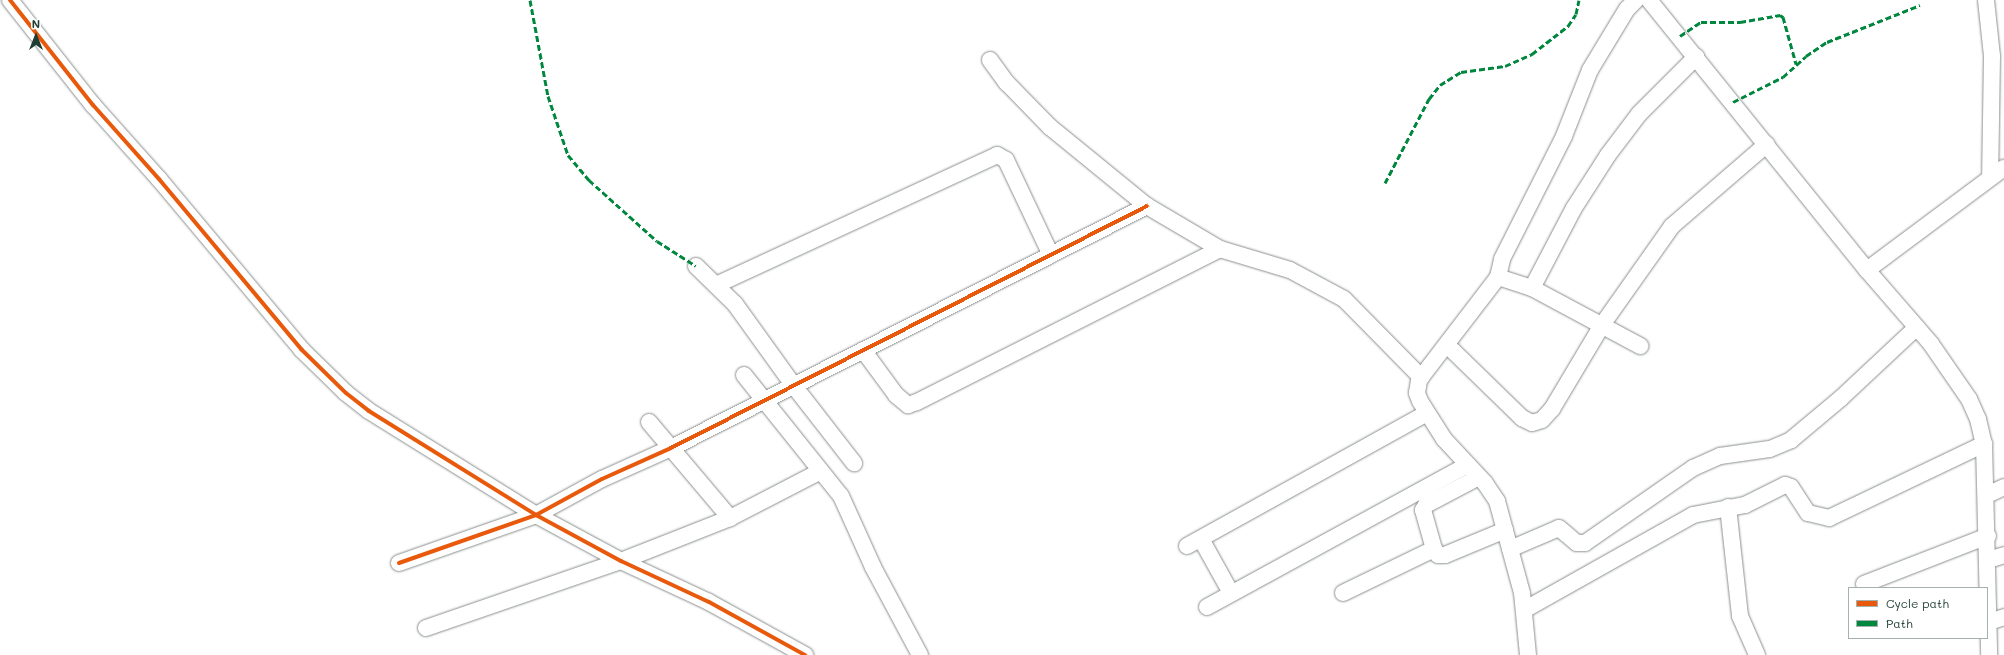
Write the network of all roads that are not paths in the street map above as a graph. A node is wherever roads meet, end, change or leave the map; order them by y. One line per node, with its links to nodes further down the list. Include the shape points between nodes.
1 (10, 0): 38 (street, via 93,105 160,179 297,344 327,376 369,411)
2 (1636, 0): 15 (street, via 1627,9 1590,70 1564,136 1502,259)
3 (1649, 0): 5 (street)
4 (1986, 0): 9 (street, via 1992,56)
5 (1696, 57): 7 (street); 17 (street, via 1639,114 1608,155 1574,208)
6 (990, 60): 10 (street, via 1007,83 1050,127)
7 (1767, 144): 14 (street); 18 (street, via 1672,226)
8 (2004, 168): 9 (street)
9 (1990, 177): 14 (street)
10 (1147, 206): 11 (street); 12 (street)
11 (1220, 249): 22 (street, via 908,405 896,395); 24 (street, via 1290,270 1344,299)
12 (1051, 255): 16 (street, via 1006,160 997,155); 22 (street)
13 (696, 266): 16 (street)
14 (1867, 270): 19 (street)
15 (1498, 277): 17 (street); 20 (street)
16 (716, 284): 25 (street, via 735,304)
17 (1532, 288): 18 (street)
18 (1602, 325): 20 (street, via 1552,409 1542,420 1532,423 1522,418); 21 (street)
19 (1917, 327): 29 (street, via 1955,376 1969,399 1978,419); 43 (street, via 1830,408 1791,440 1770,449 1720,456 1698,465 1585,543 1577,543 1559,528)
20 (1447, 345): 24 (street)
21 (1640, 346)
22 (863, 350): 25 (street)
23 (744, 375): 26 (street)
24 (1421, 376): 27 (street, via 1417,393)
25 (794, 386): 26 (street); 31 (street)
26 (764, 400): 30 (street); 33 (street)
27 (1427, 413): 32 (street); 49 (street, via 1194,542)
28 (649, 422): 30 (street)
29 (1984, 444): 36 (street); 37 (street, via 1829,518 1808,513 1788,485 1745,505)
30 (671, 448): 38 (street, via 602,479); 39 (street)
31 (854, 463)
32 (1467, 465): 34 (street); 49 (street)
33 (821, 471): 39 (street); 57 (street, via 841,496 873,567)
34 (1479, 477): 40 (street, via 1497,501); 42 (street, via 1426,505 1423,510)
35 (2004, 487): 36 (street)
36 (1987, 495): 41 (street)
37 (1728, 507): 52 (street, via 1680,521); 59 (street, via 1740,616)
38 (536, 515): 46 (street); 47 (street)
39 (730, 518): 46 (street)
40 (1505, 530): 42 (street, via 1445,555 1438,555); 43 (street)
41 (1988, 536): 45 (street); 48 (street)
42 (1434, 549): 50 (street)
43 (1510, 549): 52 (street)
44 (2004, 555): 45 (street)
45 (1988, 560): 54 (street)
46 (621, 561): 55 (street); 56 (street, via 709,602)
47 (399, 563)
48 (1864, 584)
49 (1231, 593): 51 (street)
50 (1343, 593)
51 (1207, 607)
52 (1524, 610): 58 (street)
53 (2004, 618): 54 (street)
54 (1989, 622): 60 (street)
55 (426, 628)
56 (805, 655)
57 (920, 655)
58 (1528, 655)
59 (1757, 655)
60 (1989, 655)

